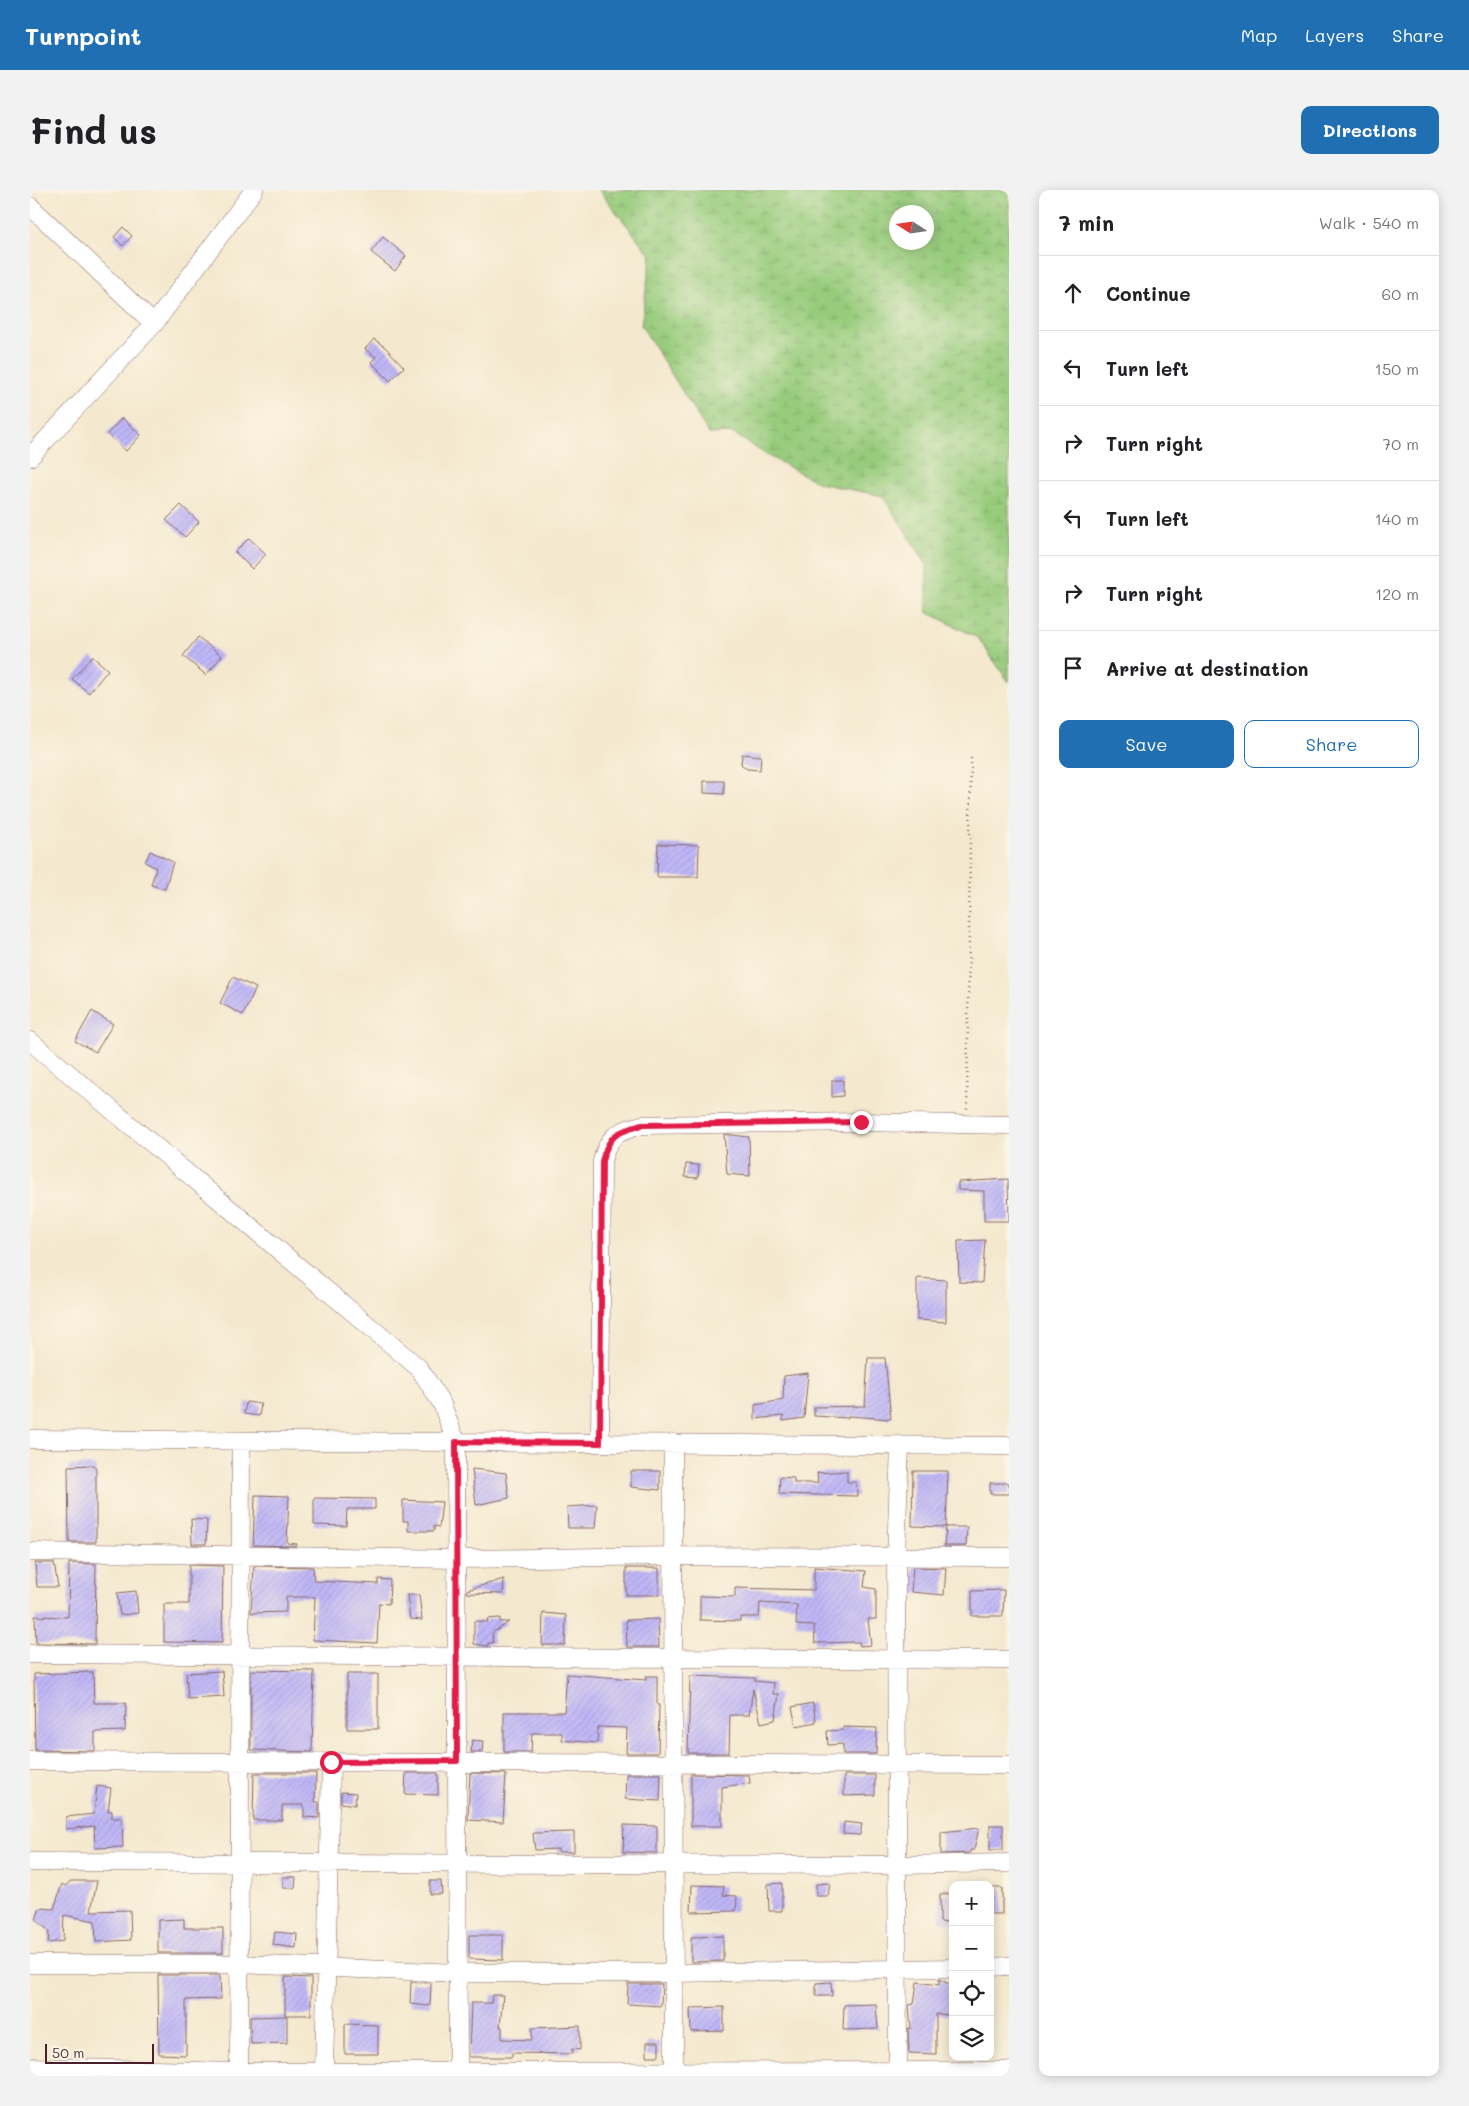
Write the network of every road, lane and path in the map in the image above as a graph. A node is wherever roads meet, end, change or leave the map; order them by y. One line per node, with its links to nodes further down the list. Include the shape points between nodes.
1 (254, 190): 3 (street)
2 (30, 206): 3 (street)
3 (154, 324): 4 (street)
4 (30, 457)
5 (971, 755): 7 (path)
6 (30, 1040): 11 (street, via 419,1368 442,1404)
7 (967, 1124): 8 (street); 12 (street, via 642,1125 620,1131 612,1137 602,1161)
8 (1009, 1125)
9 (30, 1439): 10 (street)
10 (241, 1441): 11 (street); 17 (street)
11 (456, 1442): 12 (street); 21 (street)
12 (600, 1443): 13 (street)
13 (673, 1443): 14 (street); 18 (street)
14 (900, 1445): 15 (street); 19 (street)
15 (1009, 1446)
16 (30, 1552): 17 (street)
17 (239, 1554): 21 (street); 23 (street)
18 (672, 1556): 19 (street); 21 (street); 25 (street)
19 (896, 1557): 20 (street); 26 (street)
20 (1009, 1558)
21 (458, 1559): 24 (street)
22 (30, 1654): 23 (street)
23 (240, 1655): 24 (street); 30 (street)
24 (457, 1657): 25 (street); 29 (street)
25 (673, 1658): 26 (street); 32 (street)
26 (896, 1659): 27 (street); 33 (street)
27 (1009, 1660)
28 (30, 1761): 30 (street)
29 (457, 1761): 31 (street); 32 (street); 38 (street)
30 (240, 1762): 31 (street); 36 (street)
31 (331, 1762): 37 (street)
32 (673, 1764): 33 (street); 40 (street)
33 (897, 1765): 34 (street); 41 (street)
34 (1009, 1765)
35 (30, 1862): 36 (street)
36 (239, 1863): 37 (street); 43 (street)
37 (328, 1863): 38 (street); 46 (street)
38 (458, 1863): 40 (street); 49 (street)
39 (1009, 1863): 41 (street)
40 (673, 1864): 41 (street); 50 (street)
41 (897, 1865): 48 (street)
42 (30, 1964): 43 (street)
43 (239, 1964): 46 (street); 54 (street)
44 (1009, 1966): 45 (street)
45 (994, 1967)
46 (326, 1968): 49 (street); 53 (street)
47 (949, 1968): 48 (street)
48 (898, 1970): 50 (street); 57 (street)
49 (458, 1973): 50 (street); 55 (street)
50 (674, 1973): 56 (street)
51 (30, 2067): 54 (street)
52 (1009, 2071): 58 (street)
53 (324, 2072): 54 (street); 55 (street)
54 (238, 2074)
55 (458, 2074): 56 (street)
56 (674, 2074): 57 (street)
57 (898, 2074): 58 (street)
58 (991, 2074)

